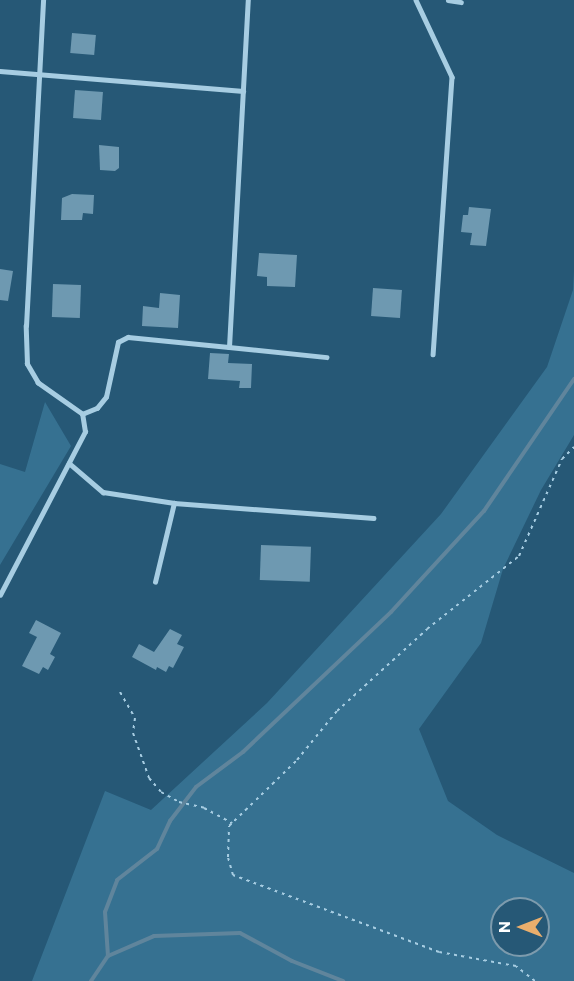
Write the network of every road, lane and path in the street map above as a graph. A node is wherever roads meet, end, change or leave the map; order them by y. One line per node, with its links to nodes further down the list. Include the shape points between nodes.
1 (44, 0): 7 (lane)
2 (248, 0): 8 (lane)
3 (416, 0): 10 (lane, via 452,77)
4 (448, 0): 5 (lane)
5 (461, 2)
6 (0, 70): 7 (lane)
7 (39, 74): 8 (lane); 12 (lane, via 27,364 38,383)
8 (243, 91): 9 (lane)
9 (229, 347): 11 (lane); 12 (lane, via 128,337 118,342 106,397 98,408)
10 (433, 354)
11 (326, 357)
12 (82, 414): 14 (lane, via 85,432)
13 (574, 447): 20 (path, via 562,459 519,556 427,629 337,711 297,760)
14 (69, 463): 15 (lane, via 103,492); 18 (lane)
15 (174, 502): 16 (lane); 17 (lane)
16 (373, 518)
17 (155, 582)
18 (0, 595)
19 (120, 692): 20 (path, via 135,718 133,733 149,778 161,792 179,802 204,808)
20 (232, 823): 21 (path, via 228,857 233,875 439,952 516,966)
21 (535, 981)

